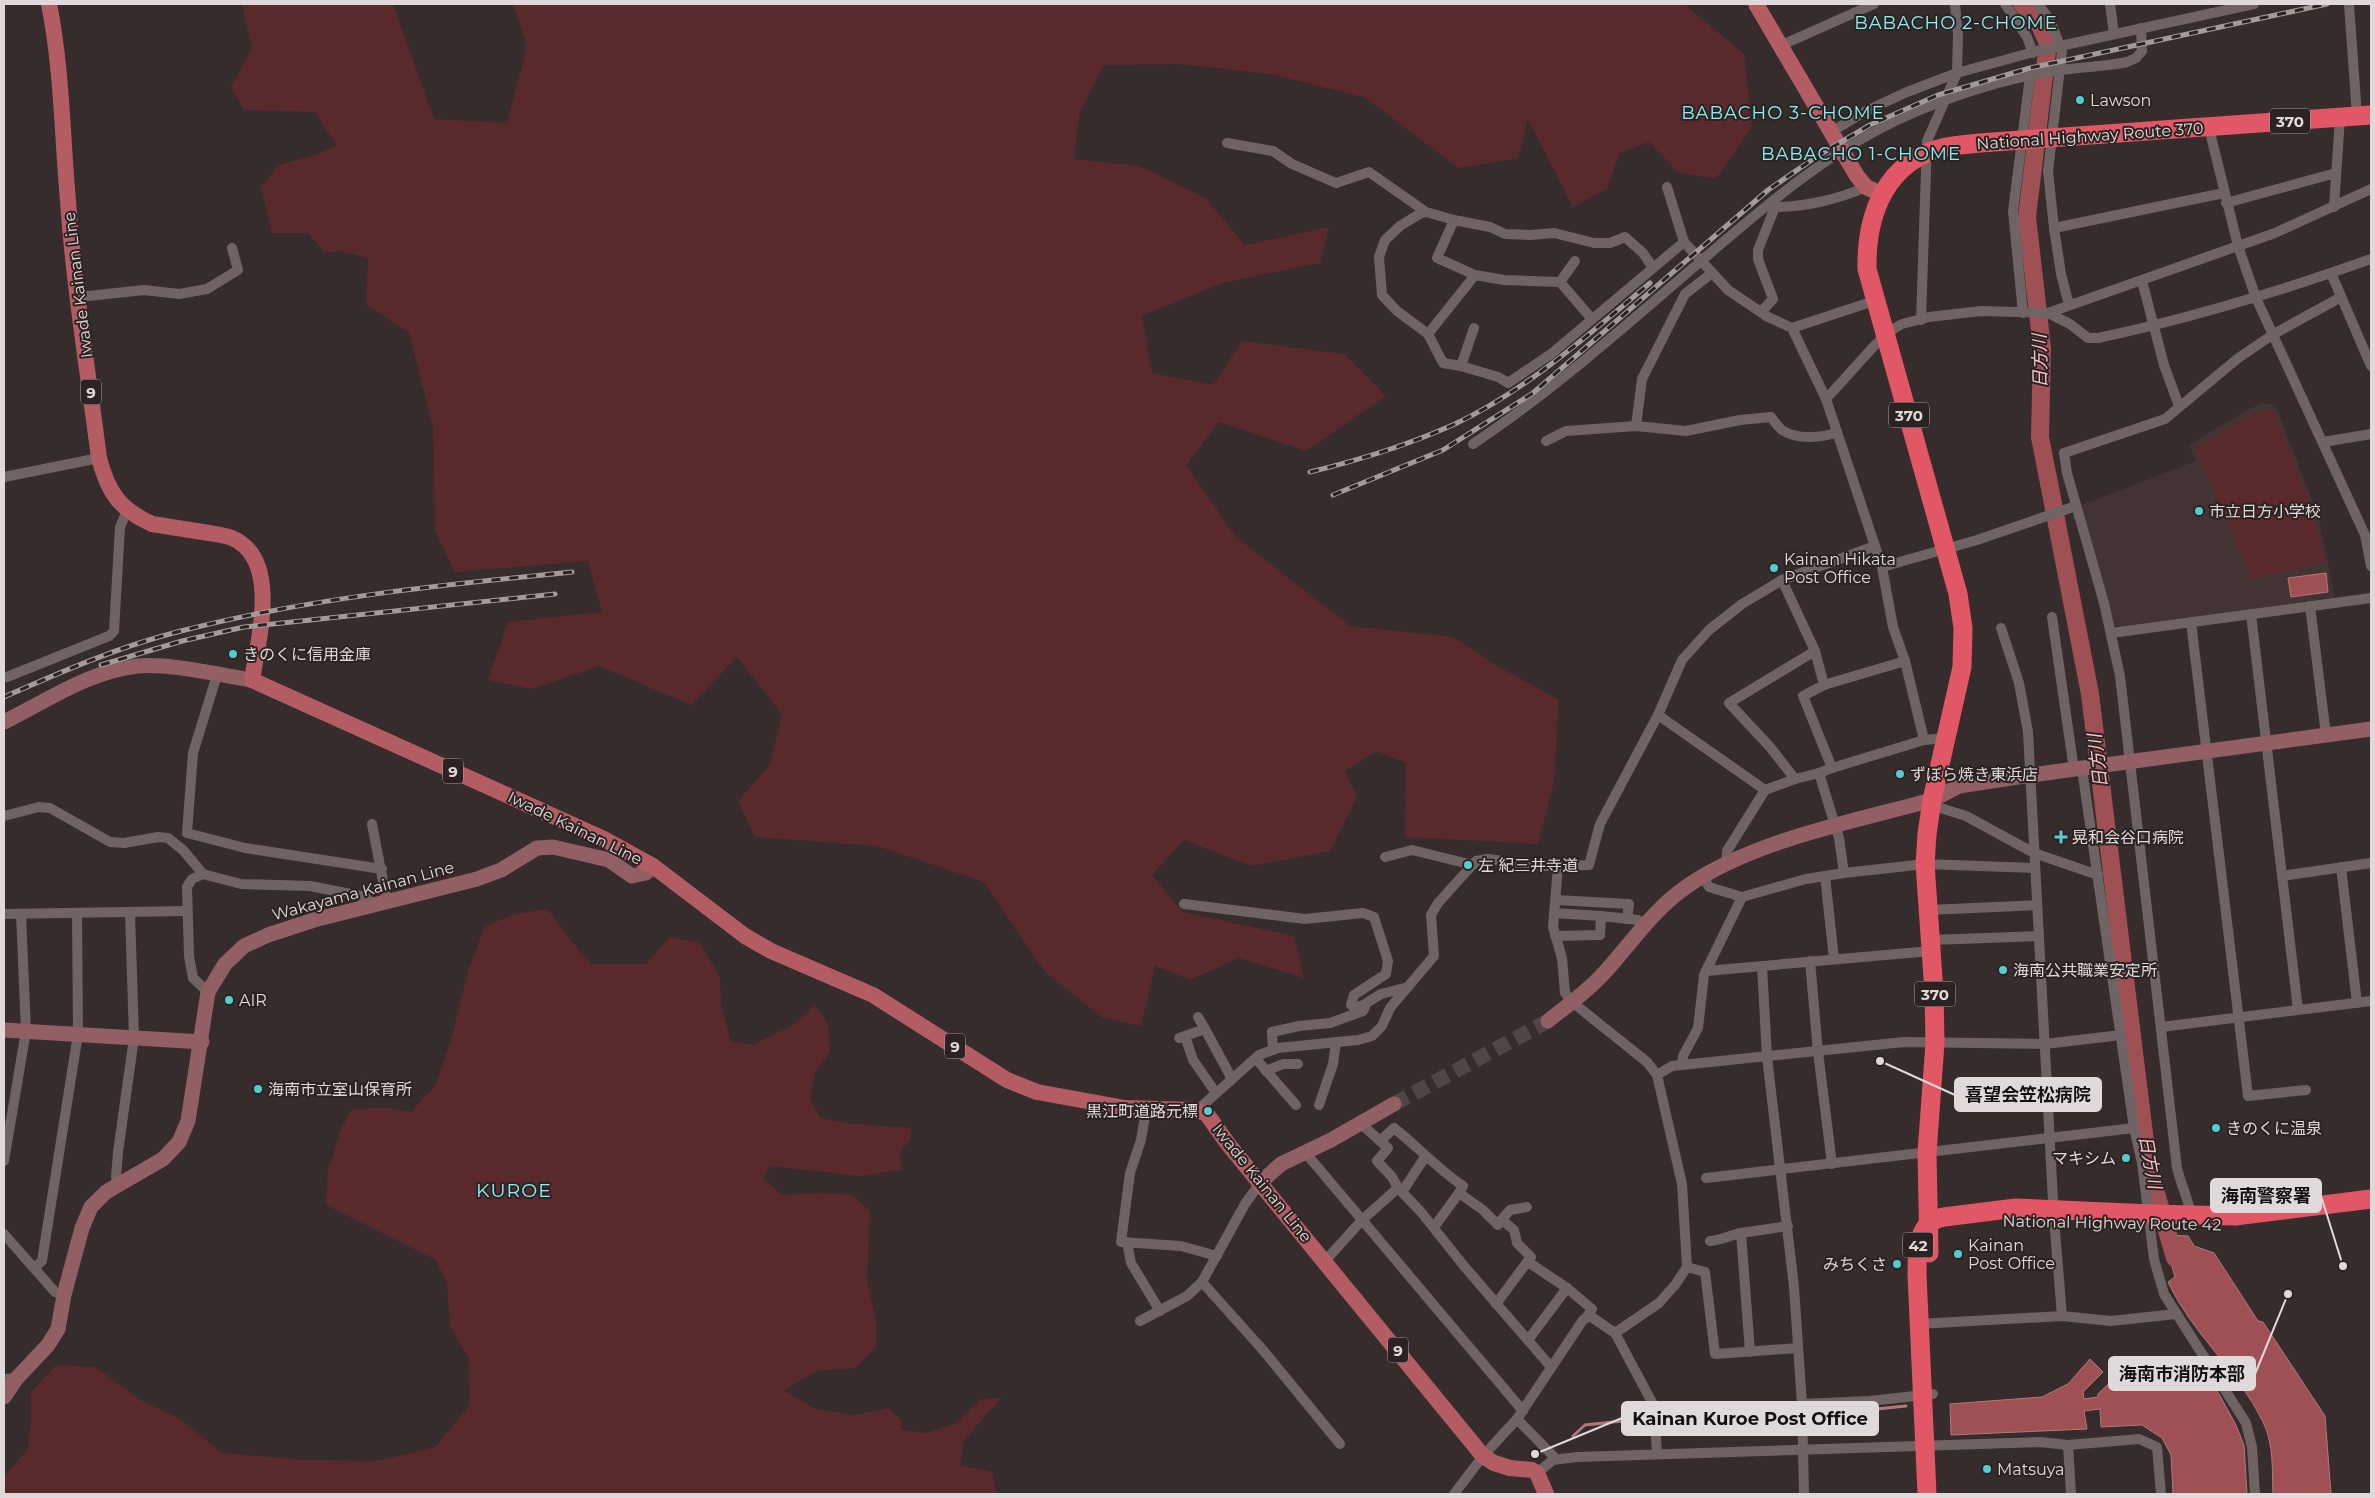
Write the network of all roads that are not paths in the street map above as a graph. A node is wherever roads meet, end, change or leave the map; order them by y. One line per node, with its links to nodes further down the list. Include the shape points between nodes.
1 (48, 4): 48 (main road, Iwade Kainan Line / 9, via 60,72 68,202)
2 (1756, 4): 12 (main road)
3 (1874, 4): 12 (street)
4 (1955, 4): 16 (street)
5 (2005, 4): 14 (street)
6 (2038, 4): 13 (street, via 2050,20)
7 (2110, 4): 11 (street)
8 (2254, 4): 10 (street)
9 (2349, 4): 19 (street)
10 (2141, 28): 11 (street); 15 (street, via 2142,51 2136,58 2114,65)
11 (2114, 34): 13 (street)
12 (1782, 45): 21 (main road)
13 (2058, 47): 14 (street); 15 (street)
14 (2035, 52): 16 (street)
15 (2058, 70): 17 (street); 22 (street)
16 (1957, 73): 18 (street); 21 (street, via 1915,88)
17 (2033, 75): 18 (street); 22 (street)
18 (1945, 100): 24 (street, via 1883,127); 25 (street)
19 (2356, 116): 20 (highway, National Highway Route 370 / 370); 26 (street)
20 (2208, 128): 22 (highway, National Highway Route 370 / 370); 30 (street)
21 (1831, 132): 24 (main road)
22 (2037, 139): 25 (highway, National Highway Route 370 / 370, via 1945,147); 35 (street, via 2048,171); 54 (street, via 2013,211)
23 (1227, 143): 33 (street, via 1273,151 1292,164 1336,183 1369,172)
24 (1842, 150): 29 (main road, via 1857,176); 31 (street)
25 (1925, 154): 29 (highway, National Highway Route 370 / 370); 57 (street)
26 (2336, 173): 30 (street); 32 (street)
27 (1667, 186): 36 (street)
28 (2371, 189): 32 (street)
29 (1873, 190): 31 (street, via 1795,207); 51 (highway, National Highway Route 370 / 370, via 1866,243)
30 (2225, 198): 35 (street); 37 (street)
31 (1773, 204): 41 (street); 53 (street, via 1758,250 1758,259 1773,299)
32 (2334, 207): 37 (street)
33 (1426, 212): 34 (street); 61 (street, via 1400,226 1385,240 1379,257 1382,295 1397,312)
34 (1454, 220): 42 (street, via 1490,227 1505,234 1554,233 1594,243 1610,242 1625,236); 45 (street, via 1437,258)
35 (2054, 228): 52 (street)
36 (1684, 242): 41 (street); 42 (street)
37 (2238, 246): 46 (street); 50 (street)
38 (232, 248): 48 (street, via 238,270 207,289 179,294 144,290)
39 (2371, 259): 44 (street)
40 (1575, 261): 47 (street)
41 (1701, 261): 43 (street); 73 (street, via 1560,380)
42 (1653, 268): 56 (street)
43 (1712, 273): 53 (street, via 1728,290); 68 (street, via 1685,294 1642,379)
44 (2331, 273): 49 (street); 50 (street)
45 (1475, 275): 47 (street, via 1504,280); 61 (street)
46 (2142, 281): 52 (street); 58 (street)
47 (1560, 282): 56 (street)
48 (79, 297): 74 (main road, Iwade Kainan Line / 9)
49 (2341, 297): 62 (street); 65 (street)
50 (2256, 298): 58 (street); 62 (street)
51 (1874, 301): 60 (street); 63 (highway, National Highway Route 370 / 370)
52 (2069, 305): 55 (street)
53 (1761, 312): 60 (street)
54 (2022, 313): 55 (street); 57 (street, via 1980,311)
55 (2048, 313): 58 (street, via 2088,338)
56 (1592, 319): 64 (street, via 1551,354 1508,383)
57 (1921, 320): 63 (street, via 1895,328)
58 (2154, 326): 67 (street)
59 (1474, 328): 64 (street)
60 (1792, 328): 66 (street)
61 (1428, 334): 64 (street, via 1443,363)
62 (2272, 335): 67 (street); 72 (street)
63 (1886, 336): 66 (street); 79 (highway, National Highway Route 370 / 370)
64 (1461, 366)
65 (2371, 366)
66 (1826, 399): 69 (street)
67 (2179, 406): 76 (street, via 2165,419 2064,453)
68 (1636, 426): 69 (street, via 1686,431 1771,417 1782,430 1795,435 1824,438); 71 (street, via 1566,431)
69 (1837, 432): 78 (street)
70 (2371, 434): 72 (street)
71 (1546, 441)
72 (2323, 442): 80 (street, via 2364,535)
73 (1473, 444)
74 (99, 458): 75 (street); 77 (main road, Iwade Kainan Line / 9, via 118,503)
75 (4, 477)
76 (2073, 507): 79 (street); 89 (street)
77 (128, 511): 93 (street, via 120,527 114,631 109,636); 94 (main road, Iwade Kainan Line / 9, via 152,524 232,538 248,551 262,578 263,598)
78 (1875, 546): 81 (street); 82 (street)
79 (1946, 550): 81 (street); 100 (highway, National Highway Route 370 / 370, via 1963,628 1962,666)
80 (2371, 566)
81 (1882, 567): 91 (street)
82 (1782, 580): 90 (street); 96 (street, via 1742,604 1709,630 1682,660)
83 (2371, 598): 84 (street)
84 (2310, 606): 85 (street); 99 (street)
85 (2251, 614): 87 (street); 102 (street)
86 (2052, 617): 106 (street)
87 (2191, 622): 89 (street); 103 (street)
88 (2001, 628): 108 (street, via 2019,683 2028,732)
89 (2111, 632): 104 (street, via 2120,676)
90 (1815, 651): 95 (street); 109 (street, via 1729,704)
91 (1904, 661): 95 (street); 101 (street)
92 (217, 675): 94 (main road); 97 (main road, via 158,666 120,669 74,686); 125 (street, via 193,753 187,834 245,848)
93 (7, 677)
94 (252, 680): 121 (main road, Iwade Kainan Line / 9, via 604,839)
95 (1824, 685): 105 (street, via 1803,696)
96 (1658, 715): 110 (street); 122 (street, via 1600,824 1589,865)
97 (4, 722)
98 (2371, 729): 99 (main road)
99 (2326, 735): 102 (main road)
100 (1946, 738): 101 (street); 111 (highway, National Highway Route 370 / 370)
101 (1924, 740): 105 (street)
102 (2267, 743): 103 (main road); 130 (street)
103 (2207, 752): 104 (main road); 162 (street)
104 (2128, 762): 106 (main road); 164 (street)
105 (1832, 768): 107 (street)
106 (2080, 769): 108 (main road); 129 (street)
107 (1819, 773): 109 (street); 114 (street)
108 (2031, 775): 111 (main road, via 1959,786); 115 (street)
109 (1795, 779): 110 (street)
110 (1765, 790): 120 (street, via 1727,851)
111 (1932, 802): 114 (main road); 115 (street, via 1966,816); 118 (highway, National Highway Route 370 / 370)
112 (4, 816): 127 (street, via 39,807 50,808 110,842 124,843 158,836 168,838)
113 (372, 824): 125 (street)
114 (1836, 827): 120 (main road, via 1756,851); 126 (street)
115 (2034, 853): 124 (street); 129 (street)
116 (1385, 857): 119 (street, via 1412,850)
117 (2371, 863): 123 (street)
118 (1925, 864): 124 (street); 126 (street); 137 (highway, National Highway Route 370 / 370)
119 (1473, 865): 122 (street, via 1476,861 1488,859); 154 (street, via 1431,915 1434,956)
120 (1726, 865): 131 (main road)
121 (653, 866): 134 (main road, Wakayama Kainan Line, via 646,873 632,876 609,860 553,847 537,848 501,870 477,879); 189 (main road, Iwade Kainan Line / 9, via 745,936 771,951 873,995 1007,1080 1037,1092)
122 (1558, 866): 133 (street)
123 (2341, 867): 130 (street); 159 (street)
124 (2035, 868): 136 (street)
125 (382, 869): 134 (street)
126 (1844, 873): 128 (street)
127 (203, 874): 134 (street, via 241,884 310,886 366,897); 138 (street, via 192,879 187,887)
128 (1825, 876): 132 (street); 150 (street)
129 (2098, 876): 169 (street)
130 (2282, 876): 160 (street)
131 (1703, 877): 132 (street, via 1709,887); 146 (main road, via 1686,886)
132 (1742, 897): 153 (street)
133 (1556, 900): 141 (street); 145 (street, via 1629,904)
134 (380, 904): 155 (main road, Wakayama Kainan Line, via 314,920 244,946 225,964)
135 (1184, 904): 156 (street, via 1305,919 1363,913 1374,917 1388,961 1386,974 1354,995 1351,1005 1360,1007)
136 (2037, 905): 137 (street); 148 (street)
137 (1929, 910): 149 (highway, National Highway Route 370 / 370)
138 (187, 911): 139 (street); 155 (street, via 189,956 194,978)
139 (130, 912): 140 (street); 170 (street)
140 (77, 913): 143 (street); 168 (street)
141 (1554, 913): 144 (street); 147 (street)
142 (4, 914): 143 (street)
143 (21, 914): 167 (street)
144 (1601, 916): 145 (street); 147 (street, via 1600,935)
145 (1627, 919): 146 (street, via 1638,920)
146 (1644, 925): 158 (main road, via 1605,972)
147 (1555, 936): 158 (street, via 1562,958 1565,993)
148 (2039, 936): 149 (street); 174 (street)
149 (1931, 946): 150 (street); 173 (highway, National Highway Route 370 / 370)
150 (1834, 959): 151 (street)
151 (1810, 961): 152 (street); 176 (street)
152 (1762, 966): 153 (street); 177 (street)
153 (1706, 971): 180 (street, via 1698,1028)
154 (1408, 987): 156 (street, via 1381,994); 172 (street, via 1372,1036)
155 (208, 992): 171 (main road, Wakayama Kainan Line)
156 (1370, 1001): 175 (street, via 1363,1011 1330,1023 1272,1032)
157 (2371, 1001): 159 (street)
158 (1572, 1002): 163 (main road); 182 (street, via 1647,1062)
159 (2357, 1003): 160 (street)
160 (2298, 1010): 162 (street)
161 (1198, 1017): 165 (street)
162 (2239, 1017): 164 (street); 184 (street, via 2248,1096)
163 (1548, 1021)
164 (2160, 1027): 214 (street, via 2177,1168 2182,1191 2192,1208)
165 (1205, 1029): 183 (street); 185 (street, via 1182,1037 1193,1060)
166 (4, 1030): 167 (main road)
167 (26, 1031): 168 (main road); 198 (street)
168 (78, 1034): 170 (main road); 227 (street, via 42,1261)
169 (2121, 1035): 174 (street); 192 (street)
170 (134, 1038): 171 (main road); 203 (street, via 118,1152)
171 (202, 1042): 203 (main road, Wakayama Kainan Line, via 188,1120 179,1142 163,1159)
172 (1336, 1042): 175 (street); 188 (street, via 1333,1064)
173 (1935, 1043): 174 (street); 176 (street, via 1904,1042); 196 (highway, National Highway Route 370 / 370)
174 (2045, 1044): 193 (street)
175 (1273, 1050): 178 (street)
176 (1818, 1052): 177 (street); 199 (street)
177 (1767, 1057): 180 (street); 200 (street)
178 (1256, 1059): 181 (street); 183 (street)
179 (1298, 1064): 181 (street, via 1283,1064)
180 (1682, 1065): 182 (street, via 1672,1066)
181 (1266, 1071): 187 (street)
182 (1657, 1075): 228 (street, via 1682,1184)
183 (1232, 1079): 185 (street)
184 (2306, 1090)
185 (1216, 1093): 190 (street, via 1203,1105)
186 (1394, 1104): 191 (main road)
187 (1296, 1105)
188 (1319, 1105)
189 (1146, 1110): 190 (main road, Iwade Kainan Line / 9); 222 (street, via 1125,1201 1121,1242)
190 (1202, 1111): 202 (main road, Iwade Kainan Line / 9)
191 (1360, 1123): 194 (street); 195 (main road)
192 (2134, 1128): 193 (street); 212 (street)
193 (2051, 1138): 196 (street); 210 (street)
194 (1380, 1141): 197 (street, via 1394,1128 1417,1146); 205 (street, via 1388,1148 1377,1161)
195 (1304, 1151): 202 (main road, via 1281,1164); 213 (street)
196 (1927, 1153): 199 (street); 204 (highway, National Highway Route 370 / 370)
197 (1425, 1157): 205 (street); 206 (street, via 1463,1186)
198 (4, 1161)
199 (1832, 1164): 200 (street)
200 (1781, 1170): 201 (street); 217 (street)
201 (1706, 1178)
202 (1260, 1183): 224 (street); 225 (main road, Iwade Kainan Line / 9)
203 (118, 1185): 231 (main road, Wakayama Kainan Line, via 91,1207)
204 (1928, 1189): 211 (highway, National Highway Route 370 / 370, via 1930,1205 1936,1212); 216 (highway, National Highway Route 370 / 370); 223 (highway, National Highway Route 370 / 370, via 1918,1233)
205 (1400, 1190): 213 (street); 218 (street)
206 (1459, 1193): 215 (street); 218 (street)
207 (2371, 1199): 214 (highway, National Highway Route 42 / 42)
208 (1527, 1207): 215 (street, via 1510,1210)
209 (2371, 1209): 214 (highway, National Highway Route 42 / 42, via 2234,1226)
210 (2054, 1214): 211 (highway, National Highway Route 42 / 42, via 2016,1208); 212 (highway, National Highway Route 42 / 42); 223 (highway, National Highway Route 42 / 42, via 1947,1226 1934,1236); 235 (street)
211 (1957, 1215): 216 (highway, National Highway Route 42 / 42, via 1940,1217)
212 (2151, 1219): 214 (highway, National Highway Route 42 / 42); 234 (street, via 2159,1282)
213 (1362, 1220): 225 (street); 248 (street)
214 (2191, 1220)
215 (1500, 1223): 226 (street, via 1514,1230 1517,1243 1531,1257)
216 (1928, 1224): 223 (highway, National Highway Route 370 / 370)
217 (1788, 1226): 219 (street); 241 (street)
218 (1434, 1227): 232 (street)
219 (1741, 1233): 221 (street); 242 (street)
220 (4, 1234): 227 (street)
221 (1710, 1241)
222 (1127, 1242): 224 (street, via 1181,1246); 233 (street, via 1131,1263)
223 (1923, 1253): 238 (highway, National Highway Route 42 / 42)
224 (1217, 1256): 229 (street)
225 (1325, 1261): 254 (main road, Iwade Kainan Line / 9)
226 (1528, 1262): 230 (street); 232 (street)
227 (35, 1267): 231 (street, via 55,1292)
228 (1687, 1267): 239 (street, via 1659,1303); 242 (street, via 1705,1272 1715,1354)
229 (1202, 1282): 233 (street, via 1188,1296); 249 (street)
230 (1567, 1288): 236 (street, via 1592,1309); 240 (street)
231 (64, 1294): 244 (main road, Wakayama Kainan Line, via 58,1329 48,1345)
232 (1496, 1304): 240 (street)
233 (1160, 1311): 237 (street)
234 (2176, 1314): 235 (street, via 2111,1321); 264 (street, via 2246,1423 2252,1447)
235 (2062, 1316): 238 (street)
236 (1586, 1318): 239 (street, via 1590,1316); 243 (street)
237 (1140, 1321)
238 (1924, 1324): 245 (highway, National Highway Route 42 / 42)
239 (1615, 1333): 253 (street, via 1654,1406)
240 (1528, 1340): 243 (street)
241 (1798, 1348): 242 (street); 247 (street)
242 (1750, 1352)
243 (1551, 1367): 248 (street)
244 (11, 1378): 246 (main road, Wakayama Kainan Line)
245 (1927, 1394): 247 (street); 251 (highway, National Highway Route 42 / 42)
246 (4, 1397)
247 (1802, 1404): 252 (street)
248 (1520, 1415): 254 (street); 255 (street)
249 (1340, 1444)
250 (2068, 1445): 251 (street, via 2040,1442); 262 (street); 263 (street, via 2139,1438 2148,1442 2157,1447)
251 (1930, 1446): 252 (street); 260 (highway, National Highway Route 42 / 42); 261 (highway, National Highway Route 42 / 42)
252 (1802, 1450): 253 (street); 259 (street)
253 (1657, 1454): 255 (street)
254 (1484, 1456): 256 (main road, Iwade Kainan Line / 9, via 1494,1463); 257 (street)
255 (1556, 1459): 256 (street)
256 (1537, 1473): 258 (main road)
257 (1454, 1494)
258 (1546, 1494)
259 (1804, 1494)
260 (1927, 1494)
261 (1939, 1494)
262 (2071, 1494)
263 (2161, 1494)
264 (2255, 1494)

